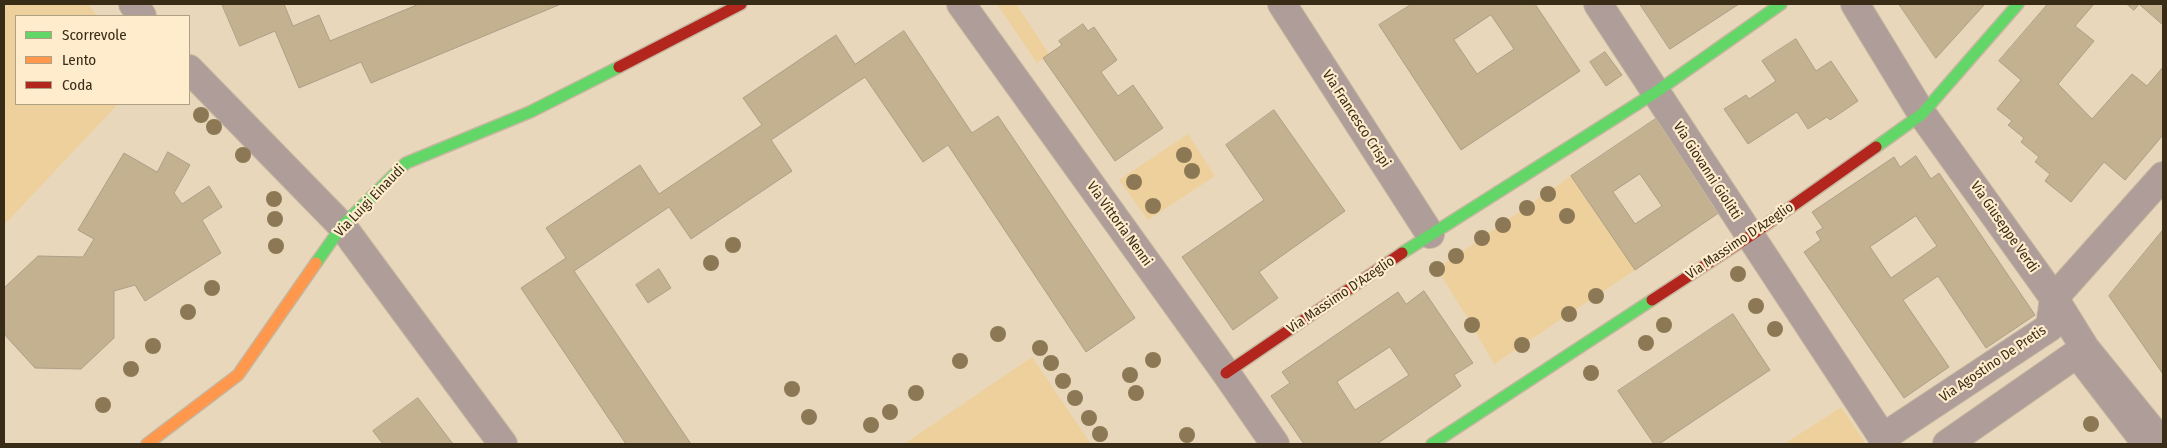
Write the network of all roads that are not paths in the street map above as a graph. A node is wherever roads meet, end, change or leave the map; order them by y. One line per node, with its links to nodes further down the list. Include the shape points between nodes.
1 (133, 4): 9 (street)
2 (741, 4): 14 (street, Via Luigi Einaudi, via 530,112 406,163)
3 (961, 4): 19 (street, Via Vittoria Nenni)
4 (1282, 4): 15 (street, Via Francesco Crispi)
5 (1598, 4): 11 (street, Via Giovanni Giolitti)
6 (1781, 4): 11 (street, Via Massimo D'Azeglio)
7 (1855, 4): 12 (street, Via Giuseppe Verdi)
8 (2018, 4): 12 (street, Via Massimo D'Azeglio)
9 (141, 15)
10 (190, 70): 14 (street)
11 (1656, 92): 15 (street, Via Massimo D'Azeglio); 16 (street, Via Giovanni Giolitti)
12 (1922, 114): 16 (street, Via Massimo D'Azeglio); 17 (street, Via Giuseppe Verdi)
13 (2163, 176): 17 (street)
14 (342, 226): 21 (street, Via Luigi Einaudi, via 238,375); 22 (street)
15 (1430, 234): 19 (street, Via Massimo D'Azeglio)
16 (1750, 236): 20 (street, Via Giovanni Giolitti); 24 (street, Via Massimo D'Azeglio)
17 (2054, 298): 18 (street, Via Giuseppe Verdi); 20 (street, Via Agostino De Pretis, via 2050,327)
18 (2078, 352): 25 (street); 26 (lane, Via Giuseppe Verdi); 27 (street, Via Giuseppe Verdi)
19 (1226, 373): 23 (street, Via Vittoria Nenni)
20 (1885, 441)
21 (147, 444)
22 (503, 444)
23 (1275, 444)
24 (1432, 444)
25 (1947, 444)
26 (2138, 444)
27 (2163, 444)

